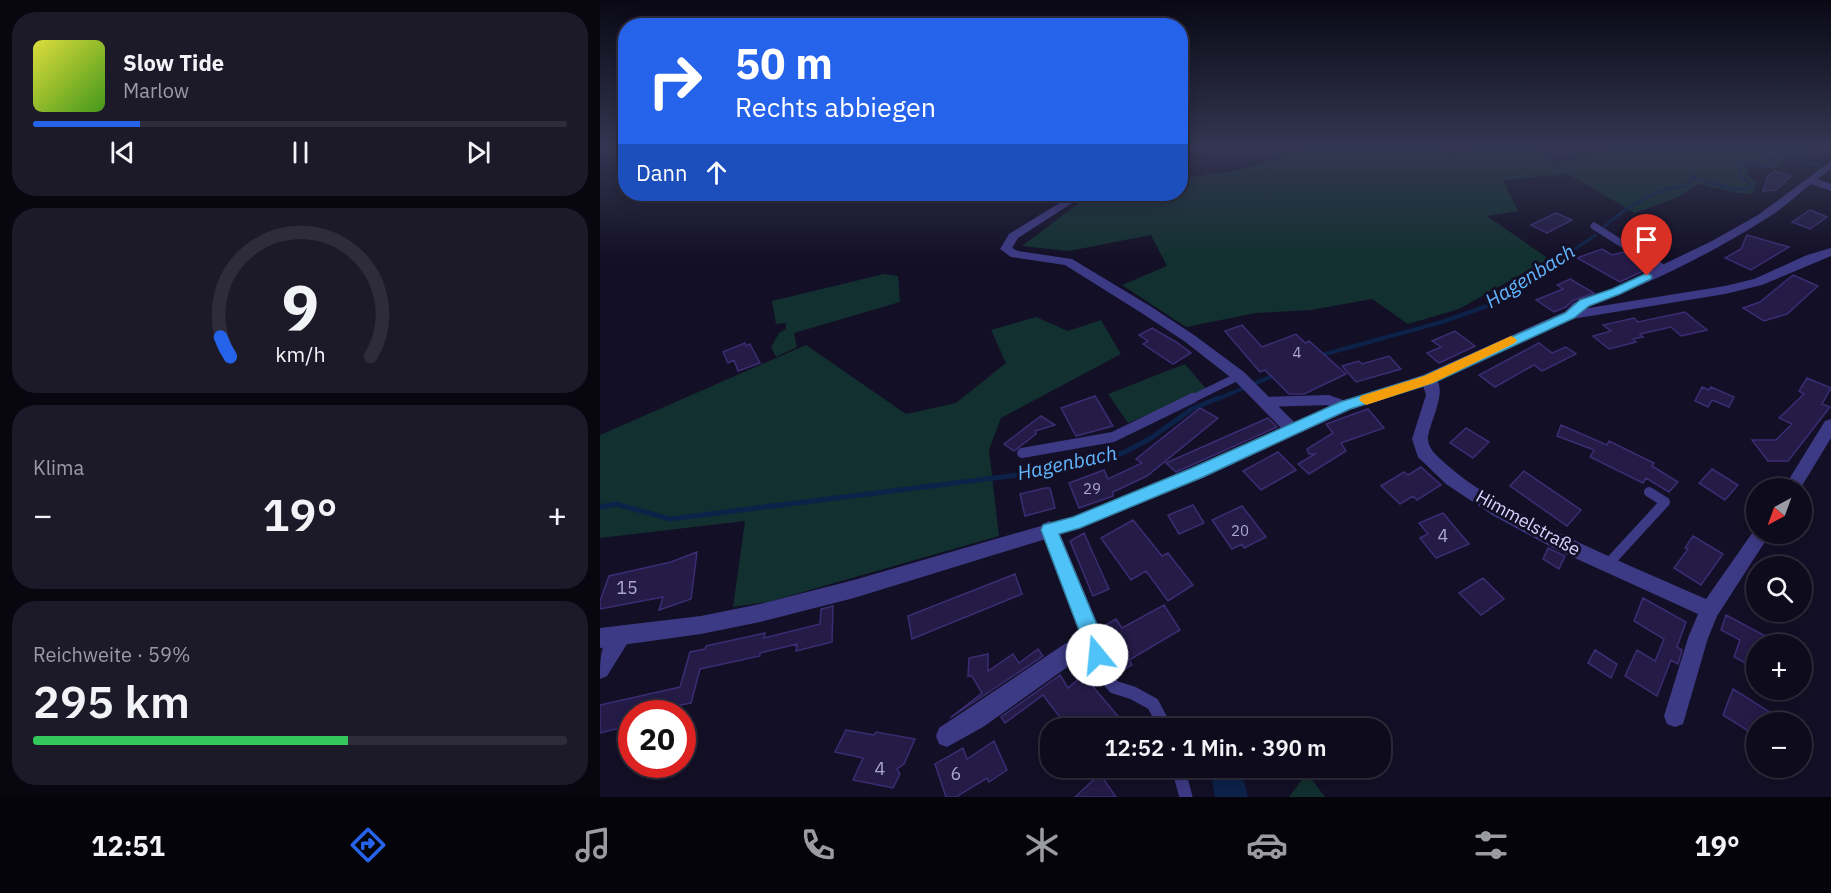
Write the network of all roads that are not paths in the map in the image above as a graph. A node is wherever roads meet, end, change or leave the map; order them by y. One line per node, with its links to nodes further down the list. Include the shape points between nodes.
1 (1804, 184): 5 (street, via 1762,217)
2 (1070, 201): 7 (street, via 1013,236 1006,249 1015,254 1068,262 1189,338)
3 (1594, 226): 5 (lane)
4 (1831, 252): 6 (street, via 1758,282 1725,290)
5 (1662, 268): 6 (street, via 1578,306)
6 (1569, 315): 8 (street)
7 (1239, 376): 9 (street); 13 (lane, via 1113,437)
8 (1428, 379): 10 (street); 18 (street, Himmelstraße, via 1433,395 1420,439 1424,453 1452,479 1500,512)
9 (1259, 396): 10 (lane, via 1328,400); 12 (street)
10 (1345, 406): 12 (street)
11 (1831, 425): 14 (street)
12 (1292, 430): 16 (street, via 1197,473)
13 (1022, 453)
14 (1798, 478)
15 (1649, 492): 18 (lane, via 1665,502)
16 (1049, 530): 20 (street, via 760,614); 21 (street)
17 (1754, 544): 19 (street)
18 (1608, 564): 19 (street, Himmelstraße)
19 (1710, 610): 24 (street)
20 (622, 636): 22 (street); 23 (street)
21 (1093, 637): 25 (lane, via 1102,673 1114,687 1153,704); 26 (street)
22 (600, 638)
23 (600, 669)
24 (1676, 717)
25 (1160, 718)
26 (947, 736)
27 (1181, 778): 28 (lane)
28 (1186, 797)

